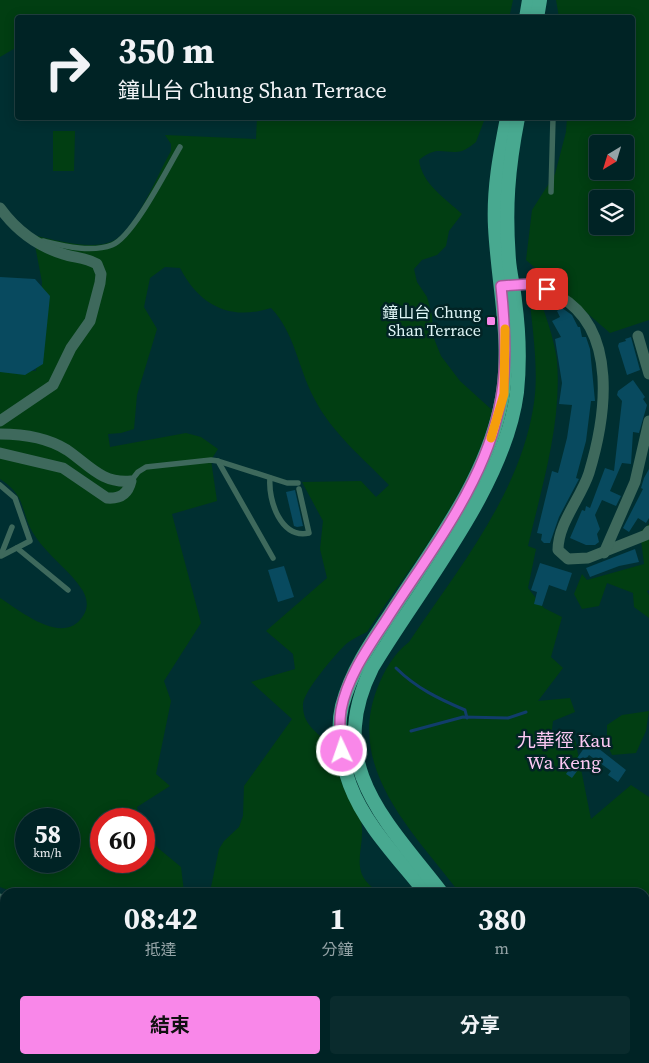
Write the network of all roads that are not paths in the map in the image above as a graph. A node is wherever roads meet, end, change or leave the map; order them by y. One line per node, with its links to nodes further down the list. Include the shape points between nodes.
1 (529, 0): 3 (main road)
2 (540, 0): 4 (main road)
3 (526, 15)
4 (538, 15)
5 (507, 120): 12 (main road, via 495,195 495,231)
6 (518, 120): 12 (main road, via 506,192)
7 (553, 120): 9 (lane)
8 (180, 147): 11 (lane, via 131,229 113,245 89,248)
9 (551, 192)
10 (0, 208): 11 (street)
11 (31, 239): 15 (street, via 64,255 87,258 97,264 100,283 90,321 71,348 53,385)
12 (507, 285): 26 (street, via 530,284 547,289 570,302 583,314 593,331 603,374 600,419 588,474 562,532 558,550 568,560); 30 (main road, via 505,378 500,410 488,446 462,502 360,663 342,708 342,751 350,786 372,823); 31 (main road, via 516,311 519,365 506,438 476,503 372,668 359,696 354,723 357,761 371,798)
13 (638, 336): 14 (street)
14 (649, 374)
15 (0, 421)
16 (649, 421): 26 (street, via 635,482)
17 (0, 434): 21 (street, via 50,442 110,480)
18 (0, 453): 21 (street, via 62,468 107,498 115,499 125,494)
19 (218, 462): 20 (lane); 21 (lane, via 209,460 146,467); 28 (lane)
20 (270, 478): 20 (lane, via 299,486 309,533 293,533 275,510)
21 (131, 481)
22 (0, 485): 25 (lane, via 16,498 30,542)
23 (12, 526): 27 (lane)
24 (649, 532): 26 (street)
25 (17, 548): 27 (lane); 29 (lane)
26 (604, 553)
27 (0, 556)
28 (273, 558)
29 (68, 590)
30 (422, 888)
31 (438, 888)

